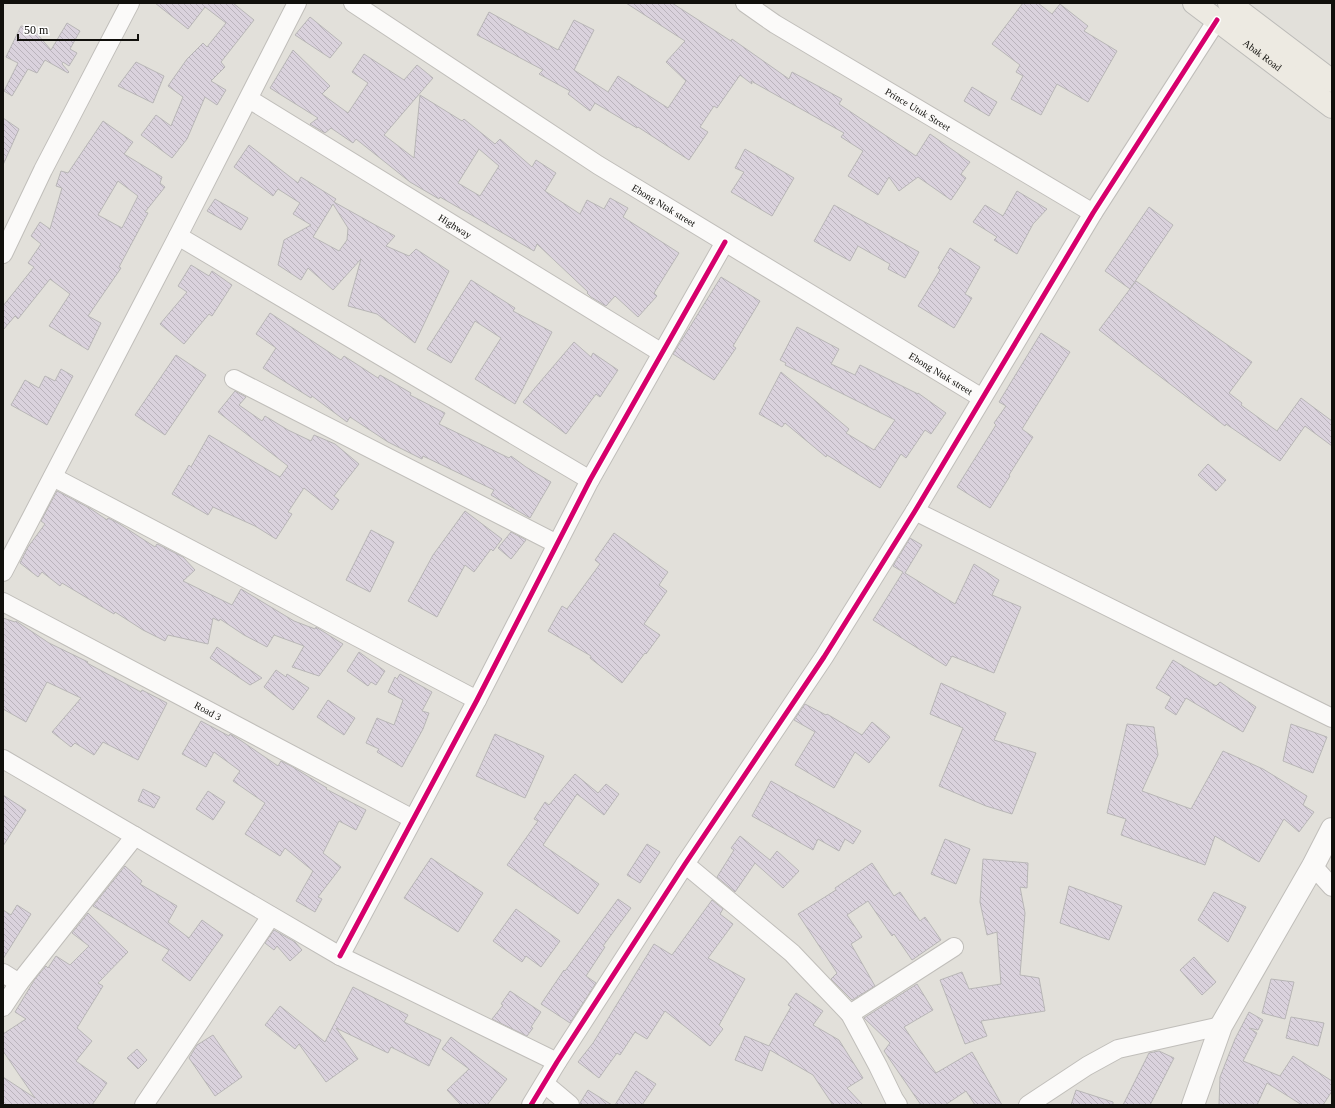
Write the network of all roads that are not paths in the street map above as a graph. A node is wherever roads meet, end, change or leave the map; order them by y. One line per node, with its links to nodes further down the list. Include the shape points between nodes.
1 (130, 3): 13 (street, via 42,170)
2 (297, 3): 8 (street)
3 (353, 3): 12 (street, Ebong Ntak street, via 598,165)
4 (745, 3): 10 (street, Prince Utuk Street, via 775,24)
5 (1194, 3): 6 (highway, Abak Road)
6 (1223, 12): 7 (highway, Abak Road); 9 (highway, Abak Road); 10 (street)
7 (1332, 81)
8 (249, 98): 11 (street); 14 (street, Highway)
9 (1332, 108)
10 (1093, 213): 16 (street)
11 (178, 236): 17 (street); 18 (street)
12 (725, 242): 14 (street); 16 (street, Ebong Ntak street)
13 (3, 254)
14 (662, 353): 18 (street)
15 (234, 379): 20 (street)
16 (982, 398): 19 (street)
17 (53, 477): 21 (street); 23 (street)
18 (590, 480): 20 (street)
19 (915, 511): 24 (street); 29 (street, via 824,657)
20 (557, 544): 23 (street)
21 (3, 572)
22 (3, 602): 26 (street, Road 3)
23 (477, 700): 26 (street)
24 (1332, 718)
25 (3, 759): 28 (street)
26 (413, 819): 34 (street)
27 (1332, 829): 30 (street)
28 (135, 836): 32 (street); 36 (street)
29 (685, 864): 38 (street, via 792,953); 40 (street)
30 (1313, 866): 31 (street); 39 (street)
31 (1332, 887)
32 (271, 916): 34 (street); 43 (street)
33 (954, 946): 38 (street)
34 (340, 956): 40 (street)
35 (3, 974): 36 (street)
36 (19, 983): 37 (street)
37 (3, 1007)
38 (850, 1014): 42 (street, via 878,1066)
39 (1221, 1026): 46 (street, via 1118,1048); 47 (street)
40 (557, 1062): 41 (street)
41 (545, 1084): 44 (street); 45 (street)
42 (894, 1103)
43 (144, 1105)
44 (531, 1105)
45 (570, 1105)
46 (1028, 1105)
47 (1193, 1105)

